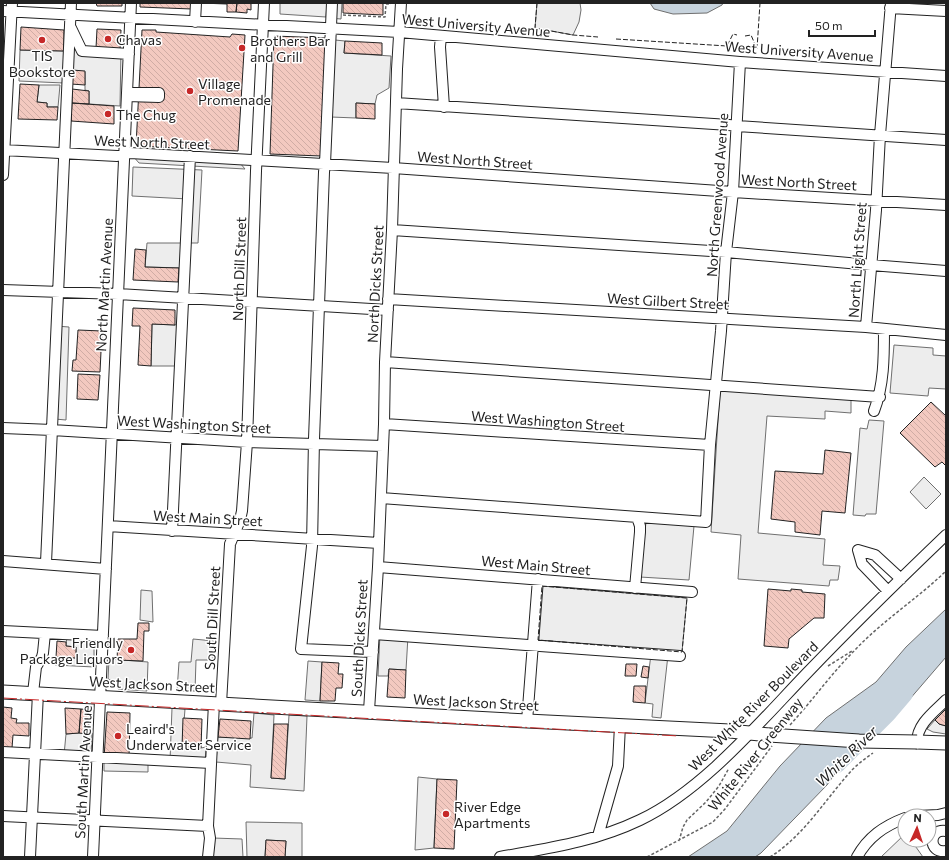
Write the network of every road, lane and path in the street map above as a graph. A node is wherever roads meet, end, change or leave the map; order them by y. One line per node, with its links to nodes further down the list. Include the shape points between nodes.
1 (71, 3): 10 (street)
2 (131, 3): 12 (street, North Martin Avenue)
3 (196, 3): 13 (street)
4 (264, 3): 14 (street, North Dill Street)
5 (332, 3): 16 (street)
6 (398, 4): 11 (path, via 386,4 385,17); 17 (street, North Dicks Street)
7 (891, 5): 9 (street); 21 (street, North Light Street)
8 (9, 8): 10 (street, West University Avenue); 28 (street)
9 (946, 12)
10 (70, 14): 12 (street, West University Avenue); 15 (street)
11 (343, 15)
12 (130, 17): 13 (street, West University Avenue); 19 (street, North Martin Avenue)
13 (195, 22): 14 (street, West University Avenue)
14 (263, 26): 16 (street, West University Avenue); 32 (street, North Dill Street)
15 (70, 27): 19 (street, via 82,51); 29 (street)
16 (330, 28): 17 (street, West University Avenue); 33 (street)
17 (399, 32): 18 (street, West University Avenue); 23 (street, North Dicks Street)
18 (441, 36): 20 (street, West University Avenue); 24 (street)
19 (129, 54): 30 (street, North Martin Avenue)
20 (740, 62): 21 (street, West University Avenue); 25 (street, North Greenwood Avenue)
21 (885, 71): 22 (street, West University Avenue); 26 (street, North Light Street)
22 (946, 76)
23 (396, 103): 24 (street); 34 (street, North Dicks Street)
24 (444, 107): 25 (street)
25 (736, 126): 26 (street); 36 (street, North Greenwood Avenue)
26 (880, 135): 27 (street); 37 (street, North Light Street)
27 (946, 140)
28 (4, 150): 29 (street, West North Street); 35 (street)
29 (64, 153): 30 (street, West North Street, via 117,156); 44 (street)
30 (124, 154): 31 (street, West North Street); 45 (street, North Martin Avenue)
31 (190, 156): 32 (street, West North Street); 46 (street)
32 (257, 160): 33 (street, West North Street); 48 (street, North Dill Street)
33 (325, 164): 34 (street, West North Street); 49 (street)
34 (393, 168): 36 (street, West North Street); 39 (street, North Dicks Street)
35 (3, 175)
36 (733, 192): 37 (street, West North Street); 40 (street, North Greenwood Avenue)
37 (876, 201): 38 (street, West North Street); 41 (street, North Light Street)
38 (946, 205)
39 (392, 230): 40 (street); 47 (street, North Dicks Street)
40 (726, 252): 41 (street); 51 (street, North Greenwood Avenue)
41 (871, 265): 42 (street); 52 (street, North Light Street)
42 (946, 271)
43 (3, 290): 44 (street)
44 (58, 292): 45 (street); 61 (street)
45 (118, 294): 46 (street); 62 (street, North Martin Avenue)
46 (184, 299): 48 (street); 63 (street)
47 (388, 299): 50 (street, North Dicks Street); 51 (street, West Gilbert Street)
48 (251, 303): 49 (street); 64 (street, North Dill Street)
49 (319, 307): 50 (street); 65 (street)
50 (388, 310): 55 (street, North Dicks Street)
51 (721, 318): 52 (street, West Gilbert Street); 56 (street, North Greenwood Avenue)
52 (866, 327): 53 (street, West Gilbert Street)
53 (884, 329): 54 (street, West Gilbert Street); 57 (street)
54 (946, 335)
55 (385, 362): 56 (street); 59 (street, North Dicks Street)
56 (716, 386): 57 (street); 66 (street, North Greenwood Avenue)
57 (880, 397): 58 (street)
58 (874, 411)
59 (384, 424): 66 (street, West Washington Street); 67 (street, North Dicks Street)
60 (3, 428): 61 (street, West Washington Street)
61 (52, 430): 62 (street, West Washington Street); 77 (street)
62 (112, 434): 63 (street, West Washington Street); 70 (street, North Martin Avenue)
63 (177, 438): 64 (street, West Washington Street); 71 (street)
64 (247, 442): 65 (street, West Washington Street); 72 (street, North Dill Street, via 242,511)
65 (314, 445): 67 (street, West Washington Street); 74 (street)
66 (710, 445): 69 (street, North Greenwood Avenue, via 706,522)
67 (383, 446): 68 (street, North Dicks Street)
68 (381, 498): 69 (street); 75 (street, North Dicks Street)
69 (637, 517): 83 (street, via 640,532)
70 (108, 526): 71 (street, West Main Street); 79 (street, North Martin Avenue)
71 (172, 531): 72 (street, West Main Street)
72 (233, 534): 74 (street, West Main Street); 99 (street, South Dill Street, via 230,544)
73 (946, 535): 82 (street, West White River Boulevard)
74 (312, 538): 75 (street, West Main Street); 92 (street, via 301,649)
75 (379, 542): 78 (street, North Dicks Street)
76 (3, 561): 77 (street)
77 (46, 563): 79 (street)
78 (378, 567): 81 (street, West Main Street); 88 (street, South Dicks Street)
79 (106, 568): 89 (street, South Martin Avenue)
80 (946, 571): 91 (path, White River Greenway)
81 (538, 579): 83 (street, West Main Street); 90 (street)
82 (901, 579): 84 (street, West White River Boulevard); 84 (street, via 875,556 858,550 862,564)
83 (634, 588): 85 (street, West Main Street)
84 (888, 591): 104 (street, West White River Boulevard)
85 (692, 592)
86 (3, 630): 87 (street)
87 (45, 633): 89 (street); 96 (street, via 43,653 36,667)
88 (374, 634): 90 (street); 92 (street, South Dicks Street)
89 (103, 636): 97 (street, South Martin Avenue)
90 (534, 645): 93 (street); 101 (street)
91 (854, 650): 94 (path, White River Greenway); 103 (path, White River Greenway)
92 (373, 652): 100 (street, South Dicks Street)
93 (680, 656)
94 (827, 666)
95 (3, 692): 96 (main road, West Jackson Street)
96 (36, 693): 97 (main road, West Jackson Street); 110 (street)
97 (100, 696): 99 (main road, West Jackson Street); 111 (street, South Martin Avenue)
98 (946, 700): 106 (street, via 920,728)
99 (218, 704): 100 (main road, West Jackson Street); 112 (street, South Dill Street)
100 (369, 711): 101 (main road, West Jackson Street)
101 (527, 721): 102 (main road, West Jackson Street)
102 (620, 725): 104 (main road, West Jackson Street); 120 (street, via 618,766)
103 (787, 729)
104 (750, 732): 105 (main road, West Jackson Street); 120 (street, West White River Boulevard, via 702,778 670,802 641,820)
105 (771, 740): 106 (main road, West Jackson Street, bridge); 121 (path, White River Greenway, via 726,809 713,822)
106 (917, 742): 107 (main road, West Jackson Street)
107 (946, 743)
108 (876, 750): 128 (path, via 854,768 784,848)
109 (3, 752): 110 (street)
110 (35, 753): 111 (street); 115 (street)
111 (97, 758): 112 (street); 116 (street, South Martin Avenue)
112 (211, 763): 118 (street, South Dill Street)
113 (729, 766): 121 (path, White River Greenway, via 719,786 687,820)
114 (3, 816): 115 (street)
115 (32, 817): 116 (street); 123 (street)
116 (94, 820): 118 (street); 124 (street, South Martin Avenue)
117 (897, 822): 129 (street, via 871,837)
118 (208, 826): 125 (street, South Dill Street)
119 (946, 831): 122 (street, via 939,831 933,838 934,847)
120 (598, 836): 126 (street, West White River Boulevard, via 559,847)
121 (679, 841): 127 (path, White River Greenway)
122 (940, 853)
123 (30, 857)
124 (93, 857)
125 (208, 857)
126 (500, 857)
127 (647, 857)
128 (770, 857)
129 (857, 857)

